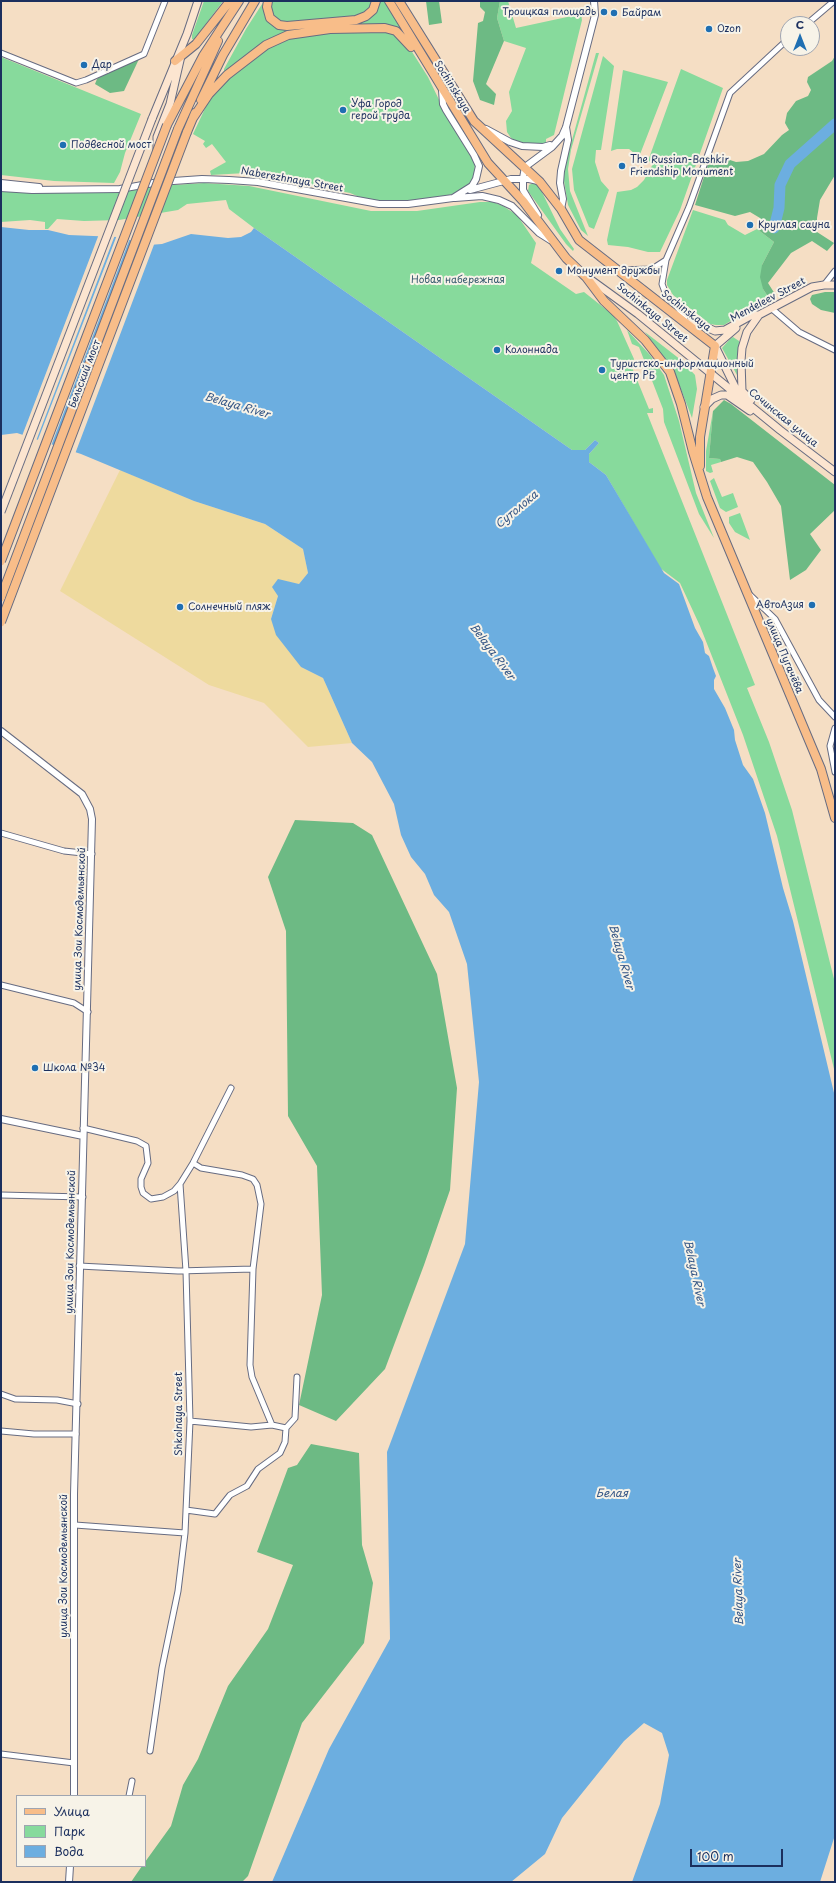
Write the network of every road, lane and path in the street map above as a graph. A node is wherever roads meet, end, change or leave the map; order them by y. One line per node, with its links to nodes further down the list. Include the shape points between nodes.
1 (165, 1): 14 (street, via 144,54 86,80 76,83)
2 (198, 1): 15 (main road)
3 (230, 1): 15 (main road, via 196,44)
4 (239, 1): 20 (main road, Бельский мост, via 202,56); 55 (main road, Бельский мост, bridge, via 209,58 178,129)
5 (255, 1): 18 (main road, via 217,67)
6 (268, 1): 7 (main road, via 270,18 279,25 287,26 356,20 373,10)
7 (376, 1)
8 (389, 1): 16 (main road, Sochinskaya)
9 (399, 1): 19 (main road, Sochinskaya)
10 (594, 1): 21 (street, via 595,16)
11 (834, 1): 12 (street)
12 (816, 16)
13 (780, 46): 35 (street, via 730,93 689,207)
14 (1, 53)
15 (178, 59): 20 (main road, via 176,86); 52 (main road, bridge, via 152,119)
16 (431, 72): 17 (main road, Sochinskaya); 18 (main road, via 422,64 409,43 390,29 300,32 277,38 227,75 209,94)
17 (442, 90): 24 (main road, Sochinskaya, via 488,163); 30 (street, via 443,104 474,154 478,166 472,186)
18 (194, 118): 56 (main road, Бельский мост, bridge)
19 (474, 121): 21 (street, via 510,142 532,148 551,145); 22 (main road, Sochinskaya)
20 (165, 124): 53 (main road, Бельский мост, bridge, via 157,152)
21 (566, 127): 22 (street, via 552,147); 32 (street, via 568,140 561,171)
22 (525, 167): 23 (street); 24 (street, via 522,173); 25 (main road)
23 (523, 178): 24 (street); 25 (street); 29 (street)
24 (507, 179): 30 (street); 33 (main road, Sochinkaya Street)
25 (537, 181): 29 (street, via 526,183); 32 (main road)
26 (1, 182): 28 (street, Naberezhnaya Street)
27 (1, 188): 28 (street, Naberezhnaya Street)
28 (47, 189): 31 (street, Naberezhnaya Street, via 120,189 174,181 229,180 258,182 344,200 378,204 408,204)
29 (524, 190): 33 (street)
30 (461, 194): 31 (street, Naberezhnaya Street)
31 (453, 198): 34 (street, via 482,196 499,200 512,206 539,233)
32 (561, 209): 36 (main road, Sochinskaya, via 579,240)
33 (539, 223): 34 (main road, Sochinkaya Street)
34 (552, 242): 38 (main road, Sochinkaya Street)
35 (666, 260): 36 (street, via 652,269); 43 (street, via 662,284 664,292 684,316)
36 (616, 270): 43 (main road, Sochinskaya)
37 (835, 271): 39 (street)
38 (586, 277): 46 (main road, Sochinkaya Street, via 626,305); 51 (main road, via 604,300 656,352 670,372)
39 (824, 285): 40 (main road, Mendeleev Street); 41 (main road, Mendeleev Street, via 812,288)
40 (835, 285)
41 (771, 308): 42 (main road, Mendeleev Street); 45 (street, via 799,332)
42 (759, 315): 43 (main road, via 752,315 725,330 715,331 695,322); 44 (main road, Mendeleev Street, via 737,327); 49 (main road, via 747,332 742,348 742,391 769,415)
43 (686, 323): 44 (main road, Sochinskaya)
44 (715, 346): 46 (main road); 47 (main road, Сочинская улица)
45 (835, 350)
46 (710, 373): 47 (main road, Сочинская улица); 48 (main road)
47 (738, 395): 49 (main road, Сочинская улица)
48 (704, 407): 49 (main road, via 712,399 727,395 762,421); 51 (main road, via 700,437)
49 (780, 430): 50 (main road, Сочинская улица)
50 (835, 472)
51 (702, 481): 54 (main road, улица Пугачёва)
52 (1, 512)
53 (1, 561)
54 (747, 592): 57 (street, via 775,619 819,700); 61 (main road, улица Пугачёва, via 821,769)
55 (1, 597)
56 (1, 622)
57 (835, 717)
58 (835, 728): 60 (street, via 830,746)
59 (1, 731): 63 (street, улица Зои Космодемьянской, via 82,794 92,819)
60 (835, 772)
61 (835, 818)
62 (1, 833): 63 (street, via 64,851)
63 (92, 854): 65 (street, улица Зои Космодемьянской)
64 (1, 985): 65 (street, via 74,1003)
65 (88, 1012): 68 (street, улица Зои Космодемьянской)
66 (231, 1088): 70 (street)
67 (1, 1119): 69 (street)
68 (83, 1128): 69 (street, улица Зои Космодемьянской); 71 (street, via 137,1141 146,1146 148,1163 141,1179 141,1187 143,1193 151,1199 163,1197)
69 (83, 1136): 73 (street, улица Зои Космодемьянской)
70 (193, 1163): 71 (street); 75 (street, via 201,1168 242,1175 253,1179 257,1185 261,1204)
71 (180, 1184): 76 (street, Shkolnaya Street)
72 (1, 1195): 73 (street)
73 (83, 1197): 74 (street, улица Зои Космодемьянской)
74 (79, 1266): 76 (street); 79 (street, улица Зои Космодемьянской)
75 (253, 1269): 76 (street); 81 (street, via 251,1371)
76 (186, 1271): 80 (street, Shkolnaya Street)
77 (298, 1378): 82 (street, via 294,1418)
78 (1, 1394): 79 (street, via 15,1399 57,1400)
79 (78, 1404): 84 (street, улица Зои Космодемьянской)
80 (190, 1421): 81 (street, via 251,1427); 85 (street, Shkolnaya Street)
81 (272, 1425): 82 (street)
82 (286, 1428): 85 (street, via 285,1442 280,1453 258,1469 247,1486 230,1495 215,1514)
83 (1, 1431): 84 (street)
84 (76, 1434): 86 (street, улица Зои Космодемьянской)
85 (186, 1510): 87 (street, Shkolnaya Street)
86 (75, 1526): 87 (street); 90 (street, улица Зои Космодемьянской)
87 (185, 1533): 88 (street, Shkolnaya Street, via 178,1591 162,1668)
88 (150, 1751)
89 (1, 1754): 90 (street)
90 (74, 1763): 92 (street, улица Зои Космодемьянской)
91 (132, 1781): 93 (street)
92 (74, 1795)
93 (129, 1795)
94 (70, 1867): 95 (street)
95 (69, 1882)

